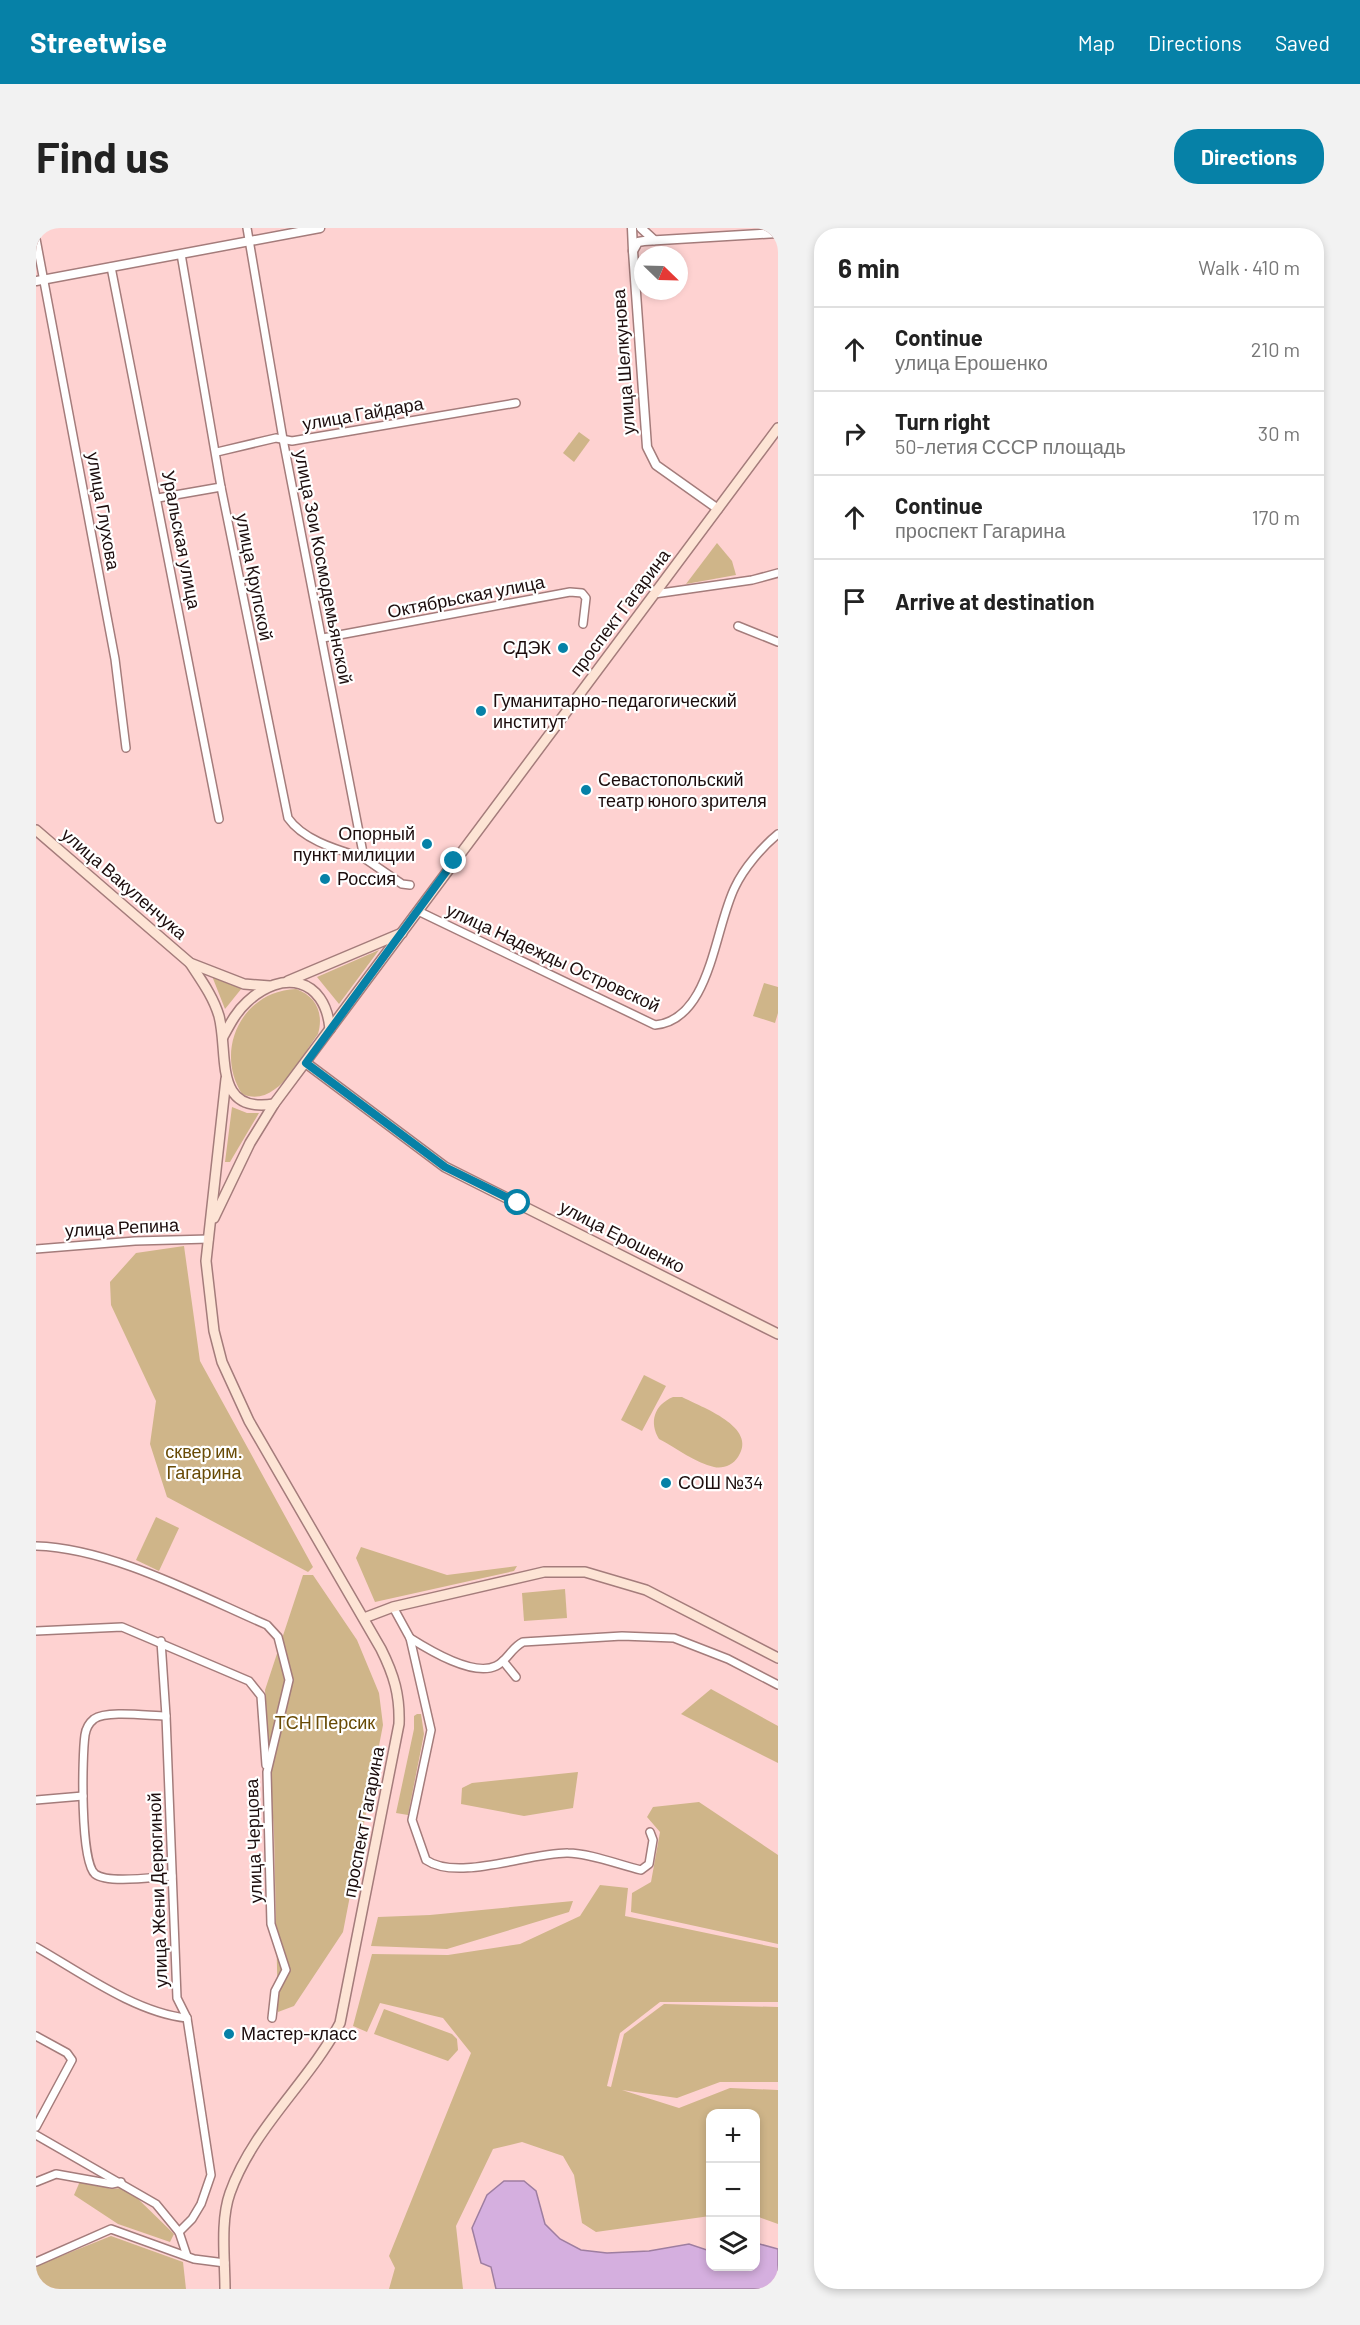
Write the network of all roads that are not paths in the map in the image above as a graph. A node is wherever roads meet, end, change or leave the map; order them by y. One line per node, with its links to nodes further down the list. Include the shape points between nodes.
1 (247, 228): 8 (street, улица Зои Космодемьянской)
2 (320, 228): 8 (street)
3 (632, 228): 9 (street, улица Шелкунова)
4 (641, 228): 7 (street)
5 (778, 233): 7 (street)
6 (36, 238): 12 (street, улица Глухова)
7 (654, 240): 9 (street, via 639,242)
8 (250, 242): 10 (street); 15 (street, улица Зои Космодемьянской)
9 (633, 250): 19 (street, улица Шелкунова, via 647,447 656,465)
10 (181, 254): 11 (street); 16 (street, улица Крупской)
11 (111, 267): 12 (street); 18 (street, Уральская улица)
12 (40, 280): 26 (street, улица Глухова, via 115,660)
13 (516, 403): 15 (street, улица Гайдара, via 292,441)
14 (778, 428): 19 (main road, проспект Гагарина)
15 (283, 439): 16 (street, улица Гайдара); 24 (street, улица Зои Космодемьянской)
16 (217, 453): 17 (street, улица Крупской)
17 (221, 487): 18 (street); 30 (street, улица Крупской, via 288,818 293,826 333,848)
18 (158, 498): 27 (street, Уральская улица)
19 (718, 509): 21 (main road, проспект Гагарина)
20 (778, 573): 21 (street)
21 (654, 594): 32 (main road, проспект Гагарина)
22 (583, 624): 24 (street, Октябрьская улица, via 586,598 582,593 570,592)
23 (738, 626): 25 (street)
24 (323, 638): 30 (street, улица Зои Космодемьянской)
25 (778, 642)
26 (126, 748)
27 (219, 819)
28 (36, 830): 34 (main road, улица Вакуленчука)
29 (778, 834): 32 (street, улица Надежды Островской, via 735,886 700,990 679,1018 666,1024 655,1026)
30 (364, 858): 31 (street, via 402,884)
31 (410, 885)
32 (418, 911): 33 (main road, проспект Гагарина)
33 (402, 933): 35 (main road); 37 (main road, проспект Гагарина)
34 (190, 963): 36 (main road, улица Вакуленчука, via 225,979); 38 (main road, улица Вакуленчука, via 212,997)
35 (286, 982): 36 (main road); 37 (main road, via 305,985 320,996)
36 (270, 986): 38 (main road, via 246,1002)
37 (330, 1029): 39 (main road)
38 (223, 1036): 40 (main road)
39 (306, 1063): 41 (main road); 45 (main road, улица Ерошенко, via 445,1167)
40 (225, 1079): 41 (main road, via 232,1093 244,1102 259,1107); 42 (main road, проспект Гагарина)
41 (274, 1104): 42 (main road, проспект Гагарина, via 250,1143)
42 (213, 1220): 43 (main road, проспект Гагарина)
43 (209, 1239): 44 (street, улица Репина); 48 (main road, проспект Гагарина, via 207,1280 222,1362 249,1421)
44 (36, 1249)
45 (778, 1334)
46 (36, 1546): 57 (street, улица Черцова, via 62,1547 141,1571 267,1624 278,1637 289,1680)
47 (393, 1607): 48 (main road); 50 (street); 52 (main road, via 544,1572 585,1572 646,1590)
48 (364, 1618): 73 (main road, проспект Гагарина, via 393,1672 400,1701 399,1724 347,1999 326,2051 240,2169 229,2195)
49 (36, 1631): 51 (street, via 122,1627)
50 (410, 1638): 53 (street, via 444,1660 487,1669); 60 (street, via 431,1730 412,1820 426,1860 439,1866 464,1867 569,1852 643,1870 649,1864 653,1840)
51 (161, 1641): 56 (street, улица Жени Дерюгиной); 57 (street, via 249,1681 261,1696)
52 (778, 1658)
53 (503, 1661): 54 (street); 55 (street, via 522,1642 622,1636 674,1638 728,1659)
54 (516, 1677)
55 (778, 1685)
56 (166, 1716): 58 (street, via 104,1715 91,1722 85,1735); 61 (street, улица Жени Дерюгиной)
57 (267, 1772): 64 (street, улица Черцова, via 271,1924 286,1970 275,1991)
58 (83, 1796): 59 (street); 61 (street, via 87,1862 95,1874 109,1879)
59 (36, 1800)
60 (650, 1832)
61 (172, 1876): 63 (street, улица Жени Дерюгиной, via 177,1998)
62 (36, 1947): 63 (street, via 134,2002 168,2016)
63 (187, 2018): 70 (street, улица Жени Дерюгиной, via 211,2175 201,2204)
64 (272, 2018)
65 (36, 2036): 66 (street, via 67,2053 72,2060)
66 (36, 2127)
67 (36, 2135): 69 (street)
68 (36, 2181): 69 (street, via 56,2174 112,2184)
69 (121, 2182): 70 (street, via 156,2204)
70 (179, 2232): 71 (street)
71 (187, 2256): 72 (street, via 111,2229); 73 (street)
72 (36, 2262)
73 (225, 2263): 74 (main road, проспект Гагарина)
74 (225, 2289)

